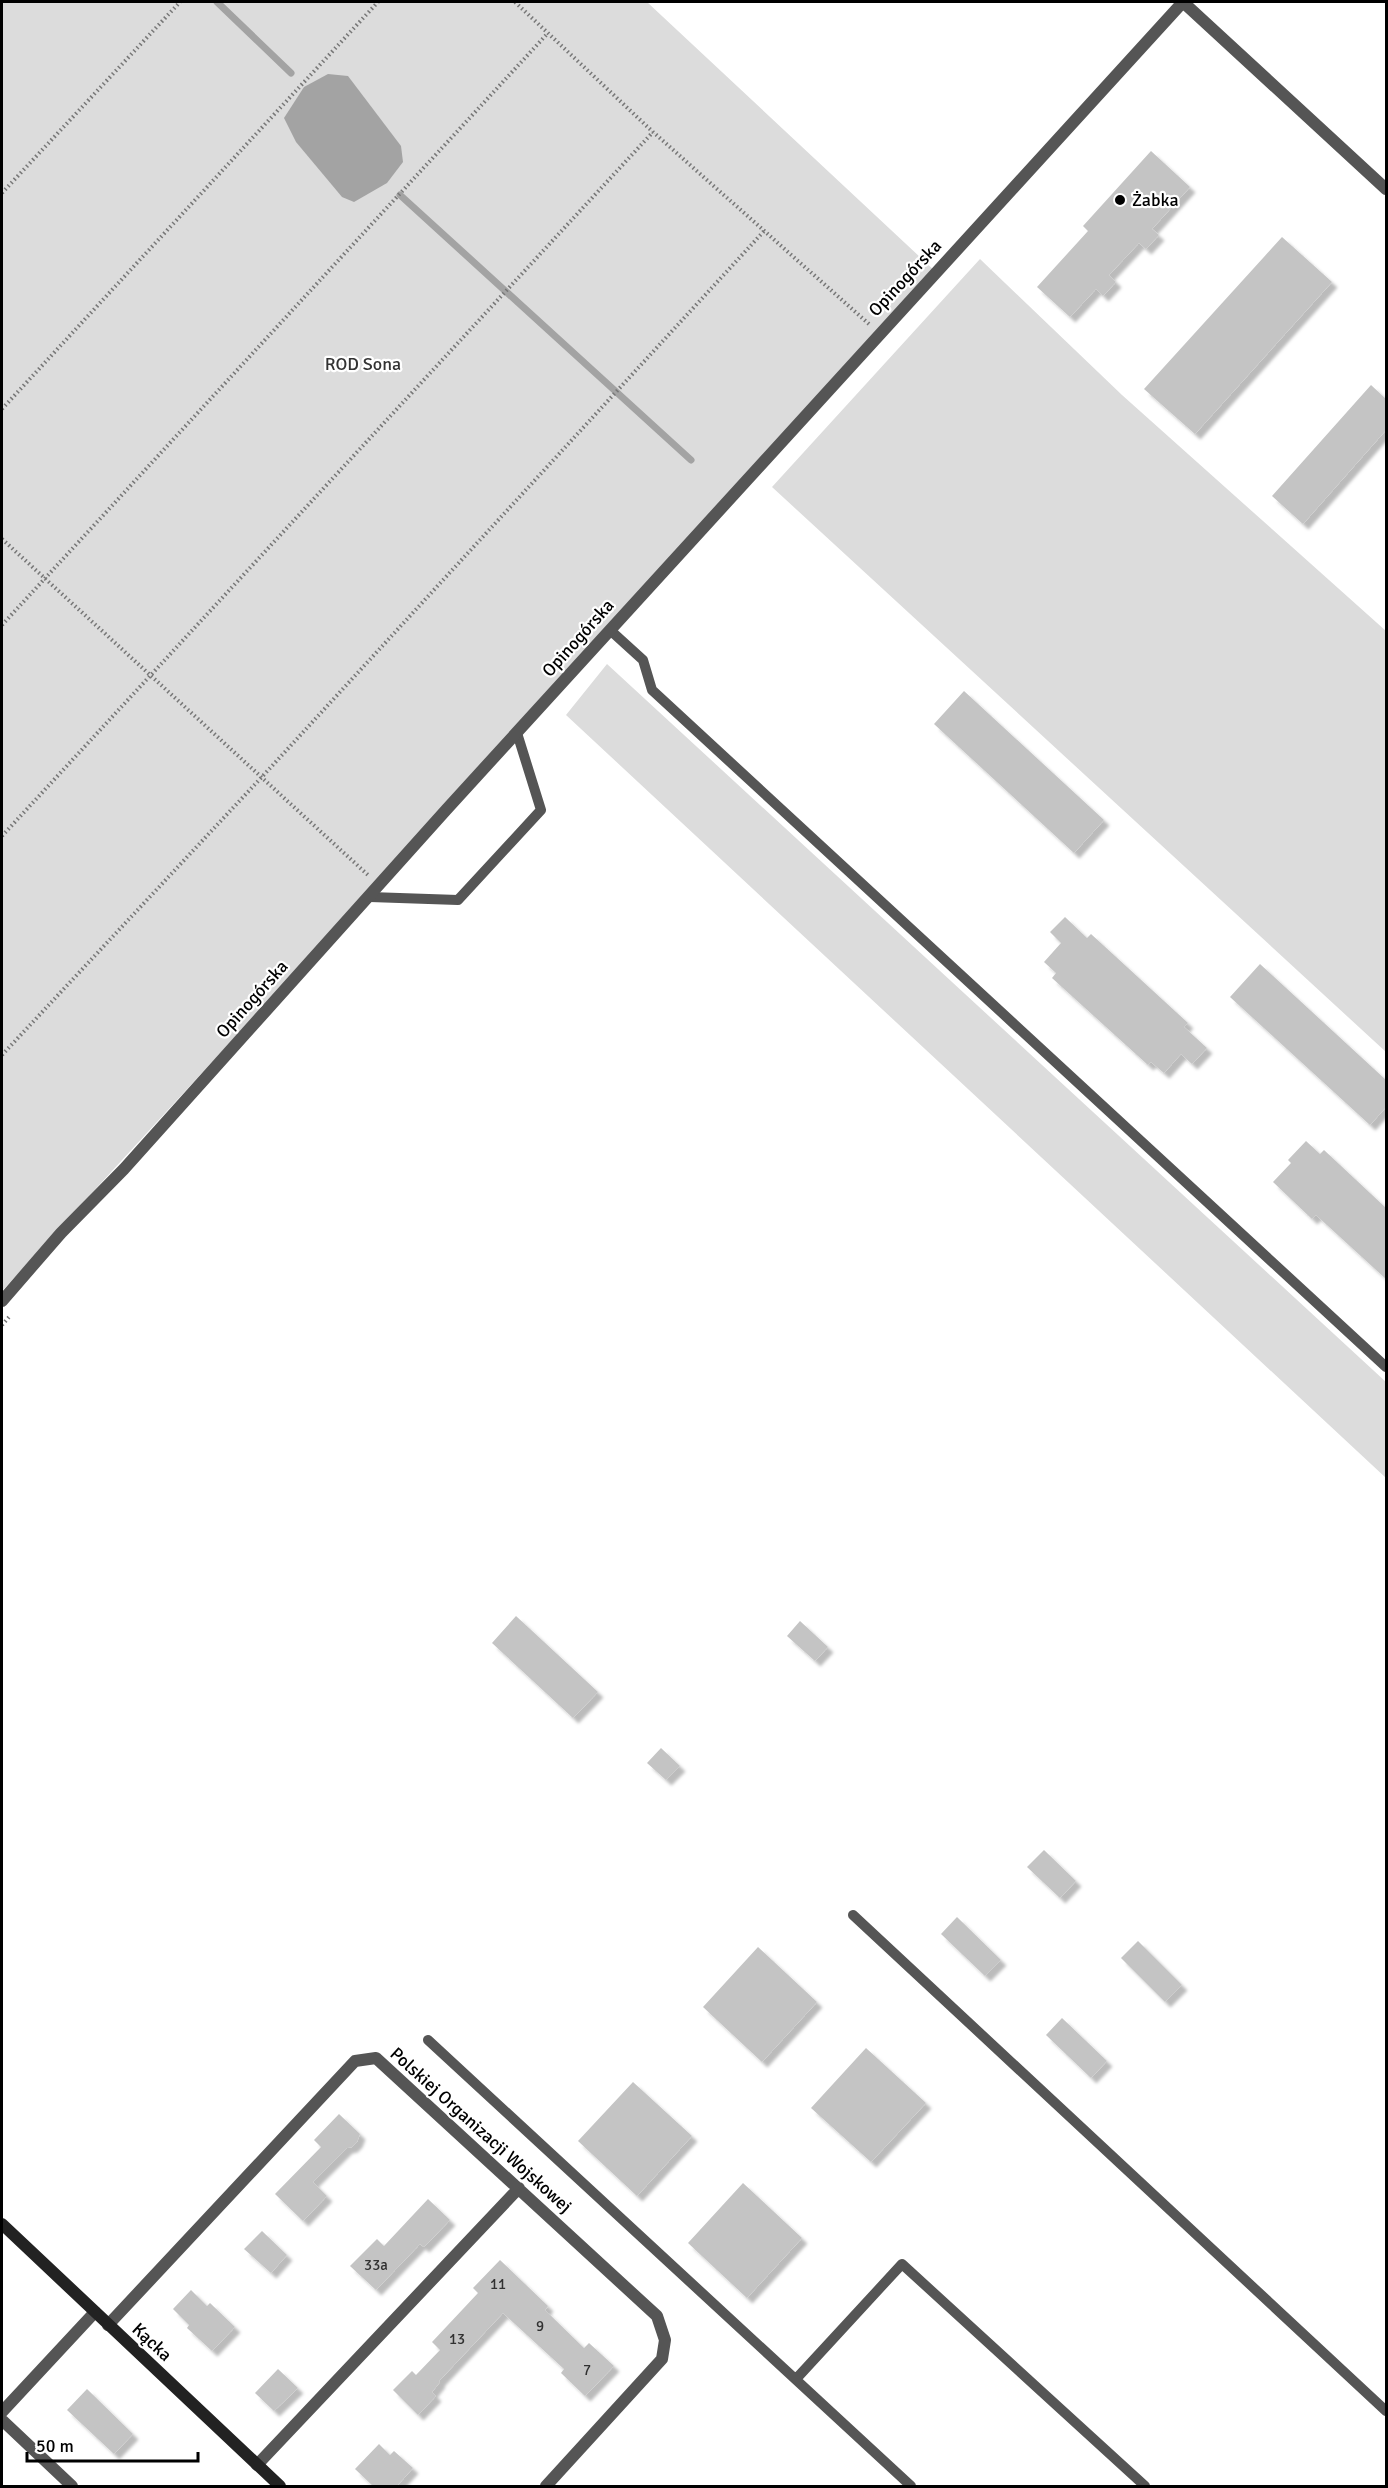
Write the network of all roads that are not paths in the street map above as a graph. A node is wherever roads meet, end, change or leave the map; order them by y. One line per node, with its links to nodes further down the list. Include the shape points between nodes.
1 (1183, 2): 2 (street); 3 (street, Opinogórska)
2 (1386, 189)
3 (610, 630): 4 (street, Opinogórska); 7 (lane, via 643,660 652,690)
4 (517, 733): 5 (street, Opinogórska); 5 (lane, via 542,810 458,900)
5 (370, 897): 6 (street, Opinogórska)
6 (2, 1300)
7 (1386, 1366)
8 (853, 1915): 15 (lane)
9 (428, 2040): 14 (lane)
10 (519, 2188): 13 (street, Polskiej Organizacji Wojskowej, via 376,2058 356,2061); 18 (street); 21 (street, Polskiej Organizacji Wojskowej, via 657,2316 665,2340 662,2359)
11 (2, 2224): 12 (street, Kącka)
12 (95, 2312): 13 (street, Kącka); 16 (street)
13 (108, 2325): 18 (street, Kącka)
14 (796, 2379): 22 (lane); 23 (lane, via 902,2264)
15 (1386, 2411)
16 (2, 2412)
17 (2, 2420): 19 (street)
18 (257, 2466): 20 (street, Kącka)
19 (72, 2487)
20 (280, 2487)
21 (546, 2487)
22 (911, 2487)
23 (1145, 2487)

